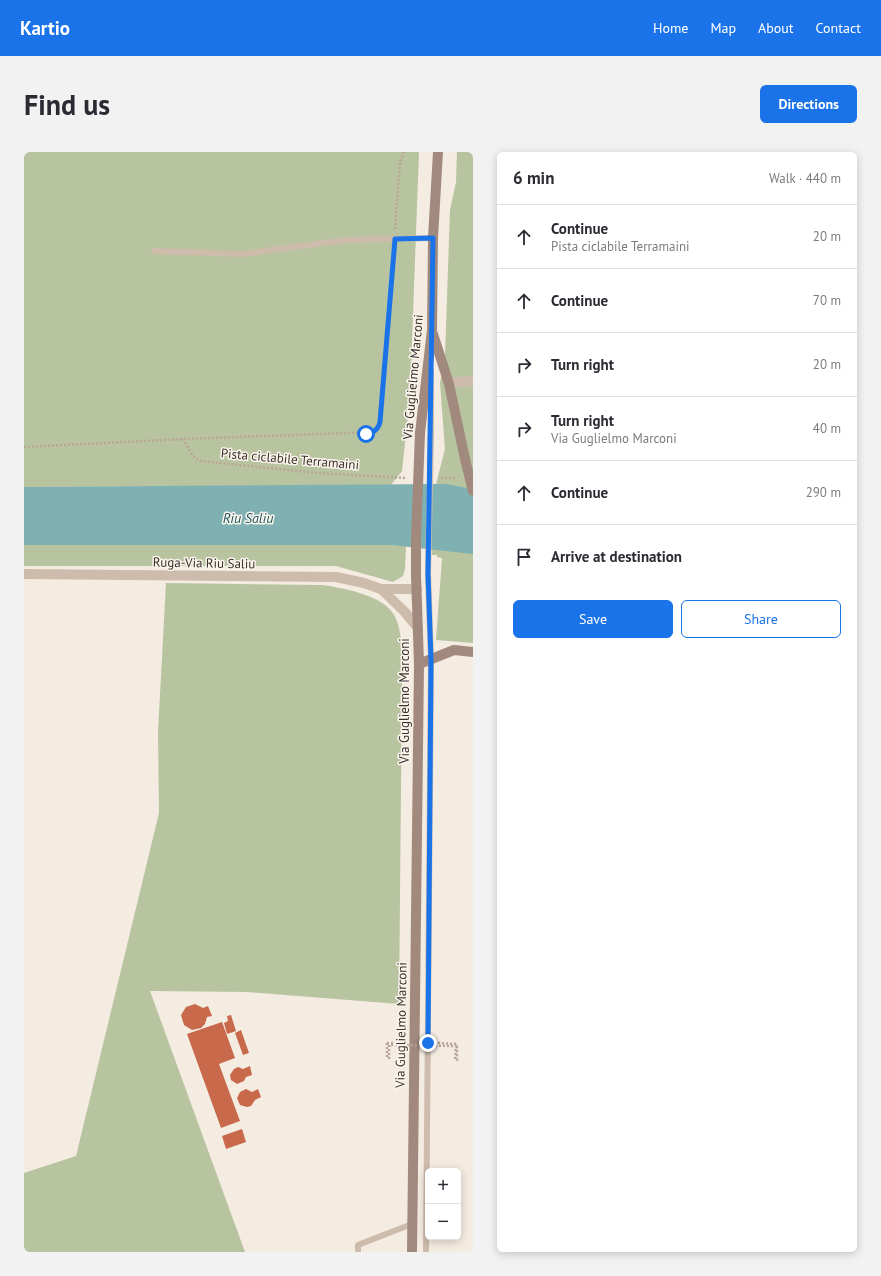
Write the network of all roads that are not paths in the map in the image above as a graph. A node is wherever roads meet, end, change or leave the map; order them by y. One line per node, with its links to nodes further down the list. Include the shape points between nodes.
1 (438, 152): 2 (main road, Via Guglielmo Marconi)
2 (433, 238): 3 (lane, via 345,240 243,254); 4 (main road, Via Guglielmo Marconi)
3 (154, 251)
4 (432, 330): 6 (main road); 7 (main road, Via Guglielmo Marconi)
5 (473, 382): 6 (street)
6 (449, 384): 8 (main road, bridge)
7 (426, 433): 11 (main road, Via Guglielmo Marconi, bridge, via 416,538); 14 (lane, bridge)
8 (473, 491)
9 (24, 574): 10 (street, Ruga-Via Riu Saliu, via 336,577)
10 (381, 589): 11 (street, Ruga-Via Riu Saliu); 12 (street, Ruga-Via Riu Saliu)
11 (417, 589): 12 (main road, Via Guglielmo Marconi)
12 (418, 628): 15 (main road, Via Guglielmo Marconi)
13 (473, 652): 14 (main road, via 454,650)
14 (431, 660): 15 (main road); 19 (lane)
15 (419, 664): 16 (main road, Via Guglielmo Marconi)
16 (412, 1224): 17 (lane, via 358,1245); 18 (main road, Via Guglielmo Marconi)
17 (358, 1252)
18 (412, 1252)
19 (426, 1252)

